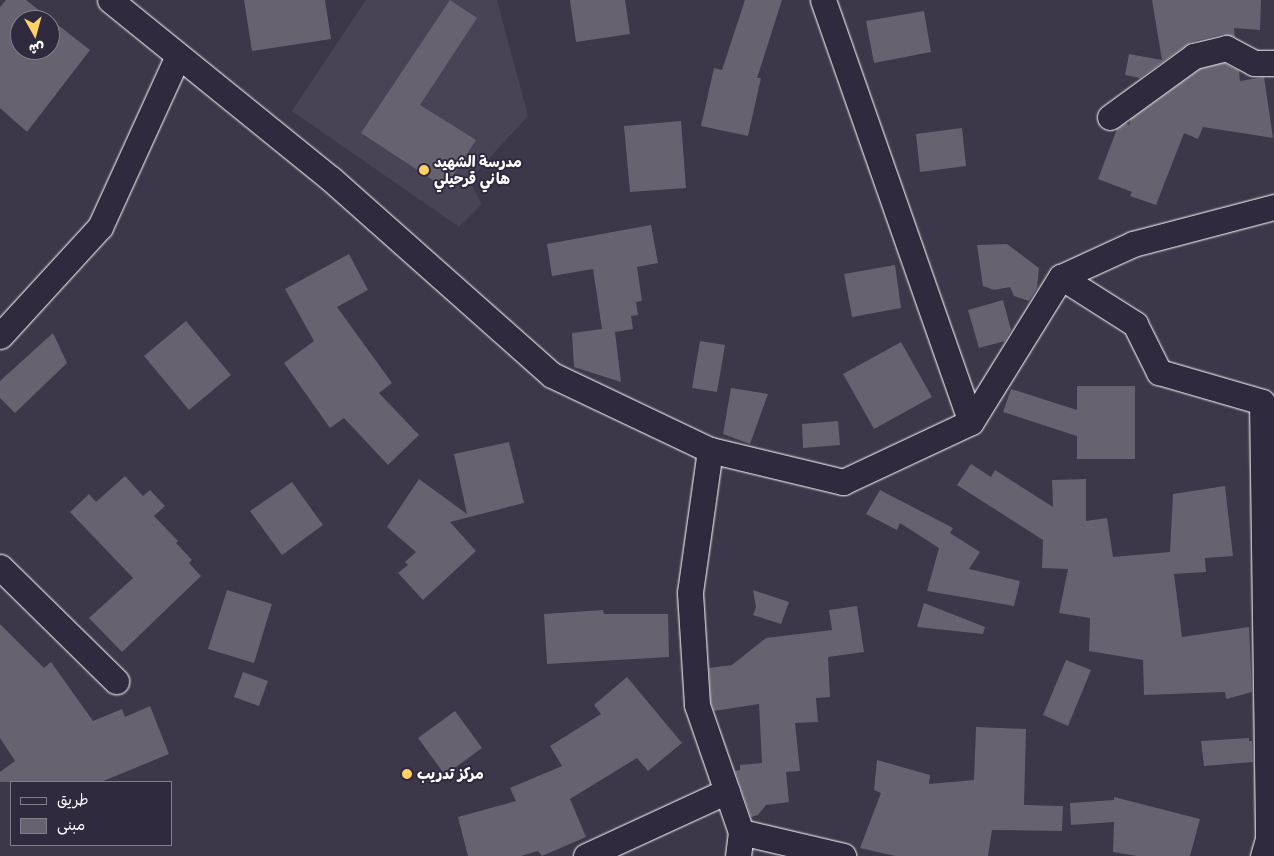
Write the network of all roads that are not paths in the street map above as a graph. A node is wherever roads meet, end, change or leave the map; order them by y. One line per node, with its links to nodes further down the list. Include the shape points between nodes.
1 (110, 0): 3 (street)
2 (823, 0): 9 (street)
3 (178, 56): 8 (street, via 100,227); 10 (street, via 331,179 552,375)
4 (1274, 62): 5 (street, via 1254,63 1226,48 1194,56)
5 (1110, 117)
6 (1274, 207): 7 (street, via 1133,244)
7 (1061, 277): 9 (street); 17 (street, via 1135,324 1159,372 1262,402 1268,839)
8 (5, 320)
9 (971, 422): 10 (street, via 843,482)
10 (710, 450): 13 (street, via 690,593 697,705)
11 (0, 567): 12 (street)
12 (116, 681)
13 (727, 791): 14 (street); 15 (street)
14 (740, 844): 16 (street)
15 (586, 856)
16 (843, 856)
17 (1264, 856)

